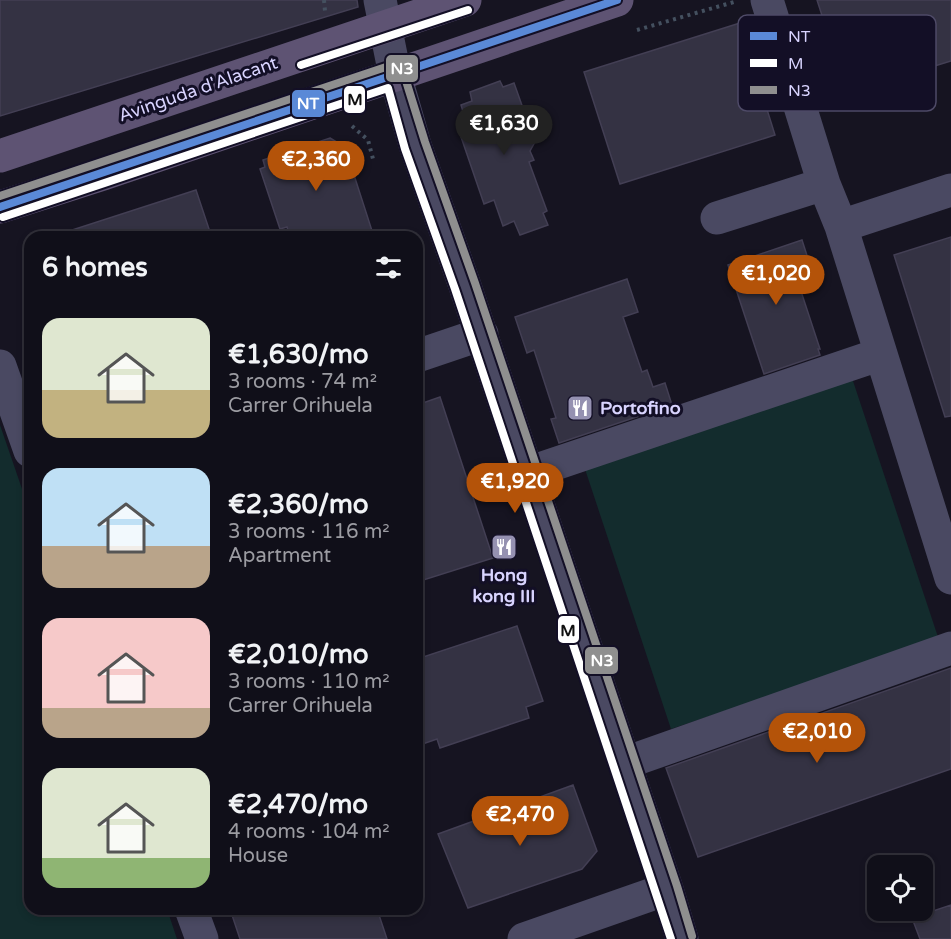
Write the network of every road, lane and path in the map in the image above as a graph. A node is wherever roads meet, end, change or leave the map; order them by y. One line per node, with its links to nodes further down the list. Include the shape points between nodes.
1 (465, 0): 4 (main road, Avinguda d'Alacant)
2 (617, 0): 6 (main road)
3 (767, 0): 5 (street)
4 (383, 13): 6 (street); 9 (main road, Avinguda d'Alacant)
5 (772, 15)
6 (394, 75): 13 (main road); 16 (street)
7 (801, 111): 11 (street)
8 (343, 124): 10 (path, via 351,125 369,140)
9 (0, 156)
10 (373, 159)
11 (824, 184): 14 (street); 15 (street)
12 (951, 190): 15 (street)
13 (0, 207)
14 (717, 218)
15 (841, 226): 18 (street)
16 (482, 334): 17 (street); 21 (street)
17 (423, 354)
18 (881, 354): 21 (street); 22 (street)
19 (0, 366): 20 (street)
20 (24, 434)
21 (528, 473): 24 (street)
22 (951, 578)
23 (951, 648): 24 (street)
24 (625, 764): 25 (street)
25 (667, 889): 28 (street); 29 (street)
26 (193, 915): 27 (street)
27 (202, 939)
28 (524, 939)
29 (682, 939)

